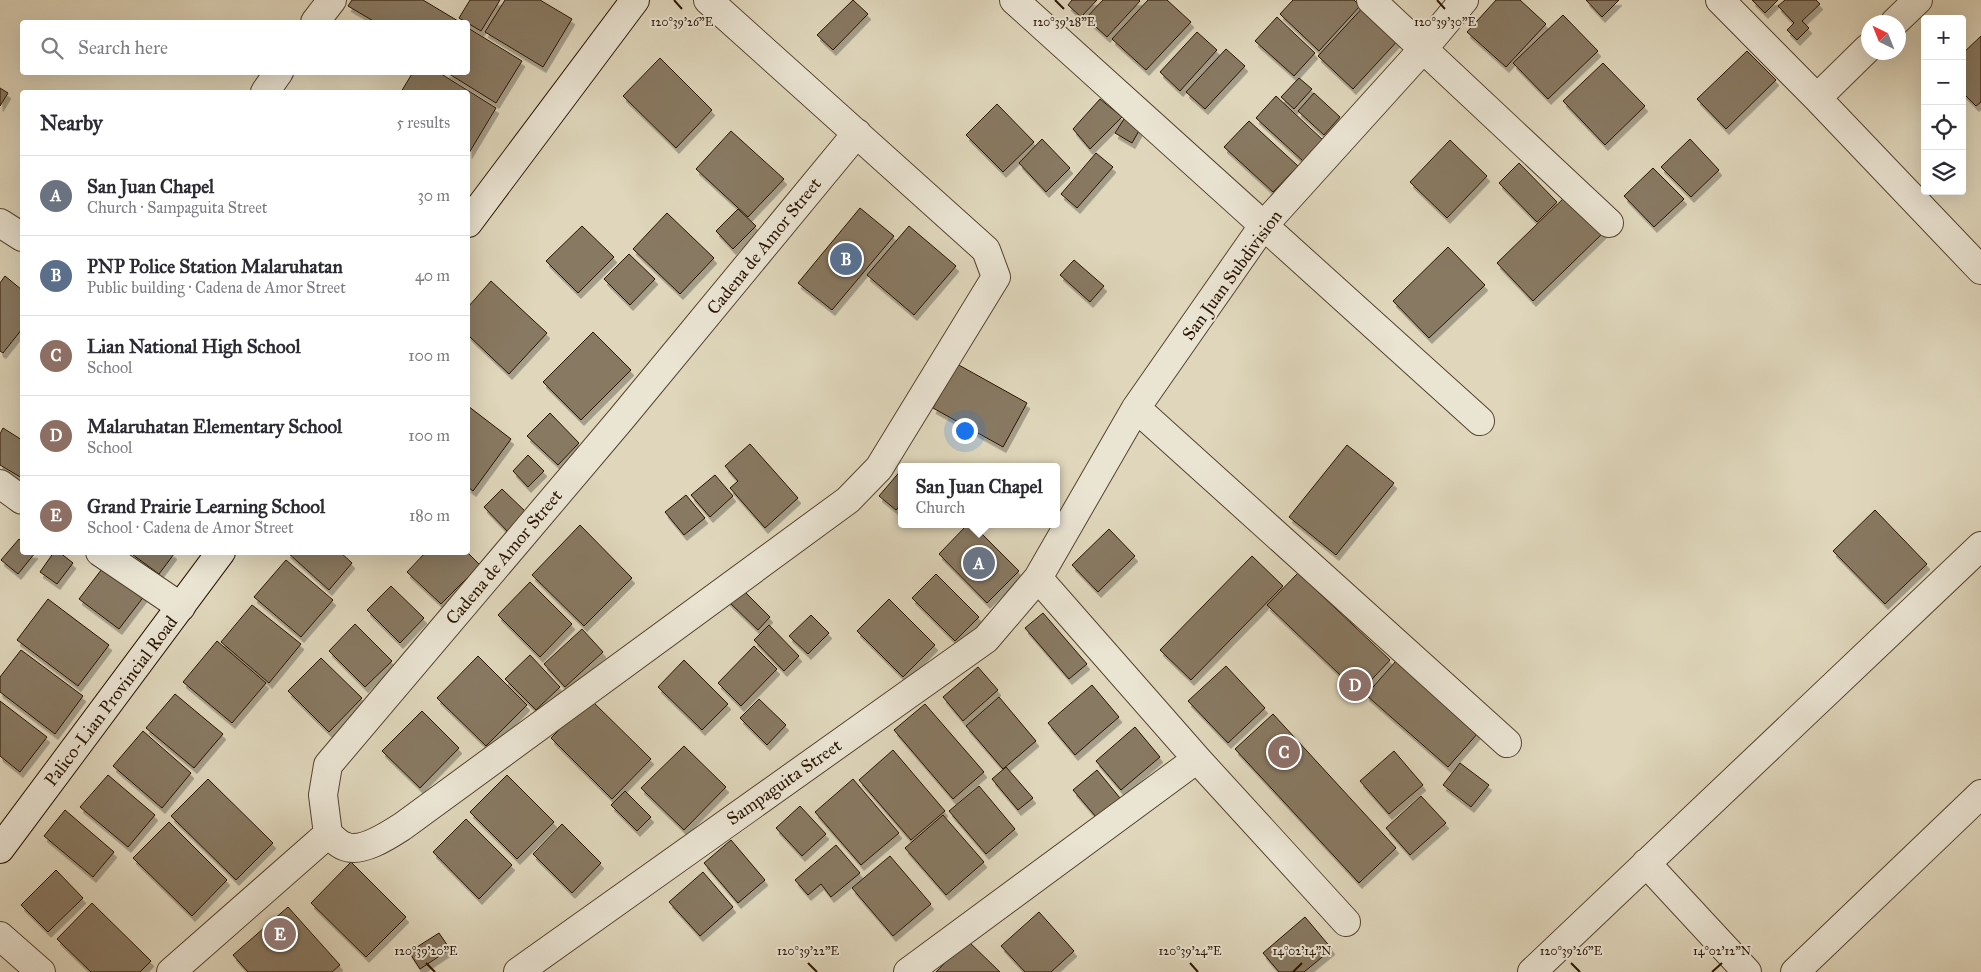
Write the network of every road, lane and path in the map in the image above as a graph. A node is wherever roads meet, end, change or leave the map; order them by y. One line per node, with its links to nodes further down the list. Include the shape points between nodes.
1 (332, 0): 10 (street)
2 (635, 0): 17 (street)
3 (708, 0): 16 (street)
4 (1014, 0): 20 (street)
5 (1371, 0): 11 (street)
6 (1464, 0): 11 (street, San Juan Subdivision)
7 (1720, 0): 15 (street)
8 (1918, 0): 9 (street)
9 (1902, 15)
10 (317, 20)
11 (1424, 48): 19 (street); 20 (street, San Juan Subdivision)
12 (1861, 55): 15 (street)
13 (277, 75): 14 (street)
14 (266, 90)
15 (1817, 98): 22 (street)
16 (856, 133): 35 (street, Cadena de Amor Street, via 621,419 328,766 323,796); 35 (street, via 986,250 996,277 879,468 848,500 403,826 362,847 345,847)
17 (470, 220)
18 (0, 223): 21 (street)
19 (1609, 223)
20 (1263, 226): 23 (street, San Juan Subdivision); 24 (street)
21 (20, 236)
22 (1981, 270)
23 (1136, 408): 30 (street, San Juan Subdivision); 32 (street)
24 (1480, 421)
25 (0, 484): 26 (street)
26 (20, 499)
27 (1981, 546): 37 (street)
28 (104, 555): 31 (street)
29 (219, 555): 31 (street, Palico-Lian Provincial Road)
30 (1038, 578): 33 (street); 42 (street, Sampaguita Street, via 986,639)
31 (181, 607): 36 (street, Palico-Lian Provincial Road)
32 (1507, 743)
33 (1197, 760): 38 (street); 43 (street)
34 (1981, 794): 46 (street)
35 (328, 834): 41 (street)
36 (0, 849)
37 (1646, 863): 44 (street); 45 (street)
38 (1346, 922)
39 (0, 936): 40 (street)
40 (41, 972)
41 (171, 972)
42 (518, 972)
43 (908, 972)
44 (1532, 972)
45 (1747, 972)
46 (1795, 972)

